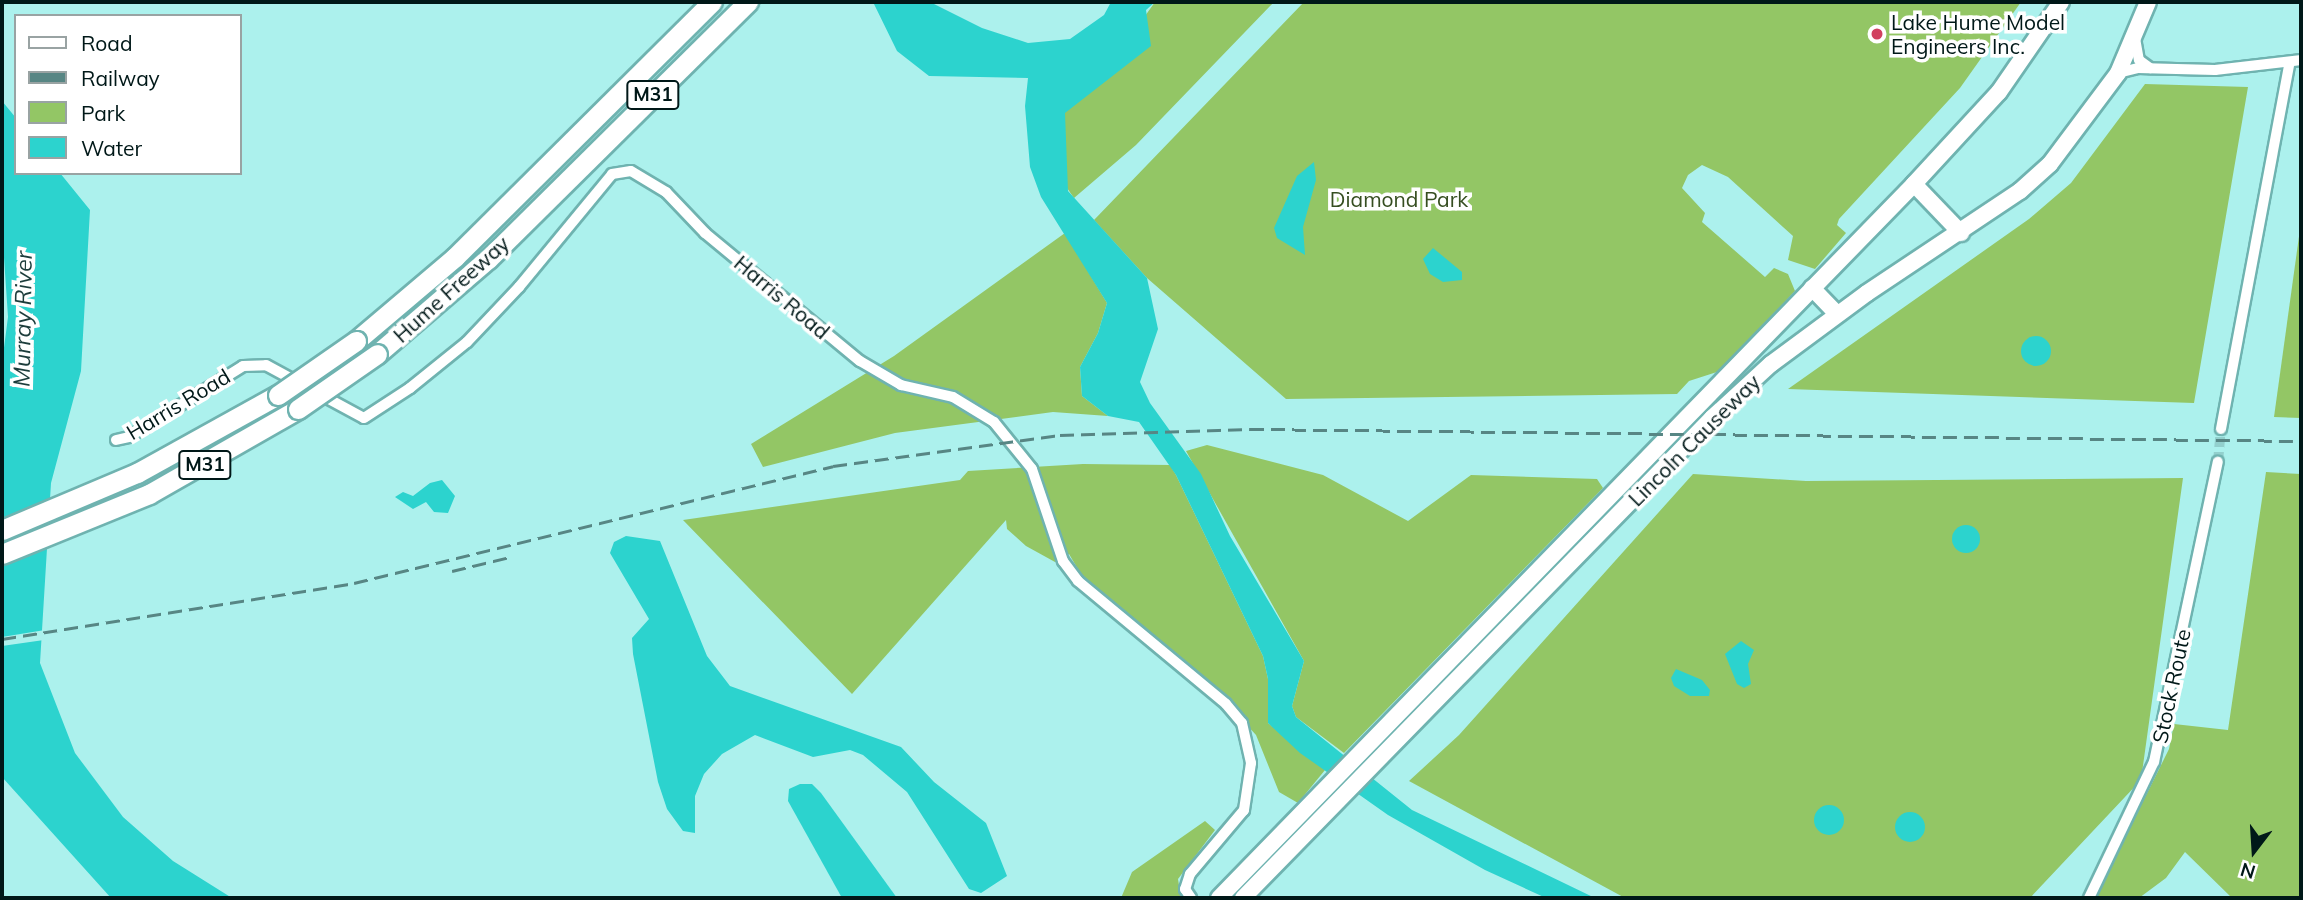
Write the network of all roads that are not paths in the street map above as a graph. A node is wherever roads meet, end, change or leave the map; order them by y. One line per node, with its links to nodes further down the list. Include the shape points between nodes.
1 (712, 2): 17 (highway, Hume Freeway / M31, bridge, via 456,257 356,341 278,395 112,485)
2 (748, 2): 18 (highway, Hume Freeway / M31, bridge, via 451,293 377,354 298,409 186,476)
3 (2061, 2): 10 (main road, Lincoln Causeway, via 1999,92)
4 (2148, 2): 5 (main road, Lincoln Causeway)
5 (2135, 38): 8 (street, via 2139,60); 9 (main road, Lincoln Causeway)
6 (2301, 60): 7 (street)
7 (2289, 64): 8 (street, via 2192,71); 14 (street)
8 (2150, 68): 9 (street)
9 (2118, 74): 11 (main road, Lincoln Causeway, via 2076,136 2050,164)
10 (1914, 184): 11 (main road); 12 (main road, Lincoln Causeway)
11 (1961, 233): 13 (main road, Lincoln Causeway)
12 (1812, 288): 13 (main road); 20 (main road, Lincoln Causeway)
13 (1837, 314): 21 (main road, Lincoln Causeway, via 1771,364 1712,418)
14 (2221, 429)
15 (116, 440): 19 (street, Harris Road, via 129,437 243,366 266,365 364,418 467,342 612,174 631,171 666,192 705,233 860,361 901,384 953,397 994,422 1032,468 1063,562 1078,581 1226,704 1241,723 1251,762 1244,810 1190,874 1185,889)
16 (2218, 462): 22 (street, Stock Route, via 2154,762)
17 (2, 530)
18 (2, 554)
19 (1191, 898)
20 (1219, 898)
21 (1243, 898)
22 (2089, 898)

